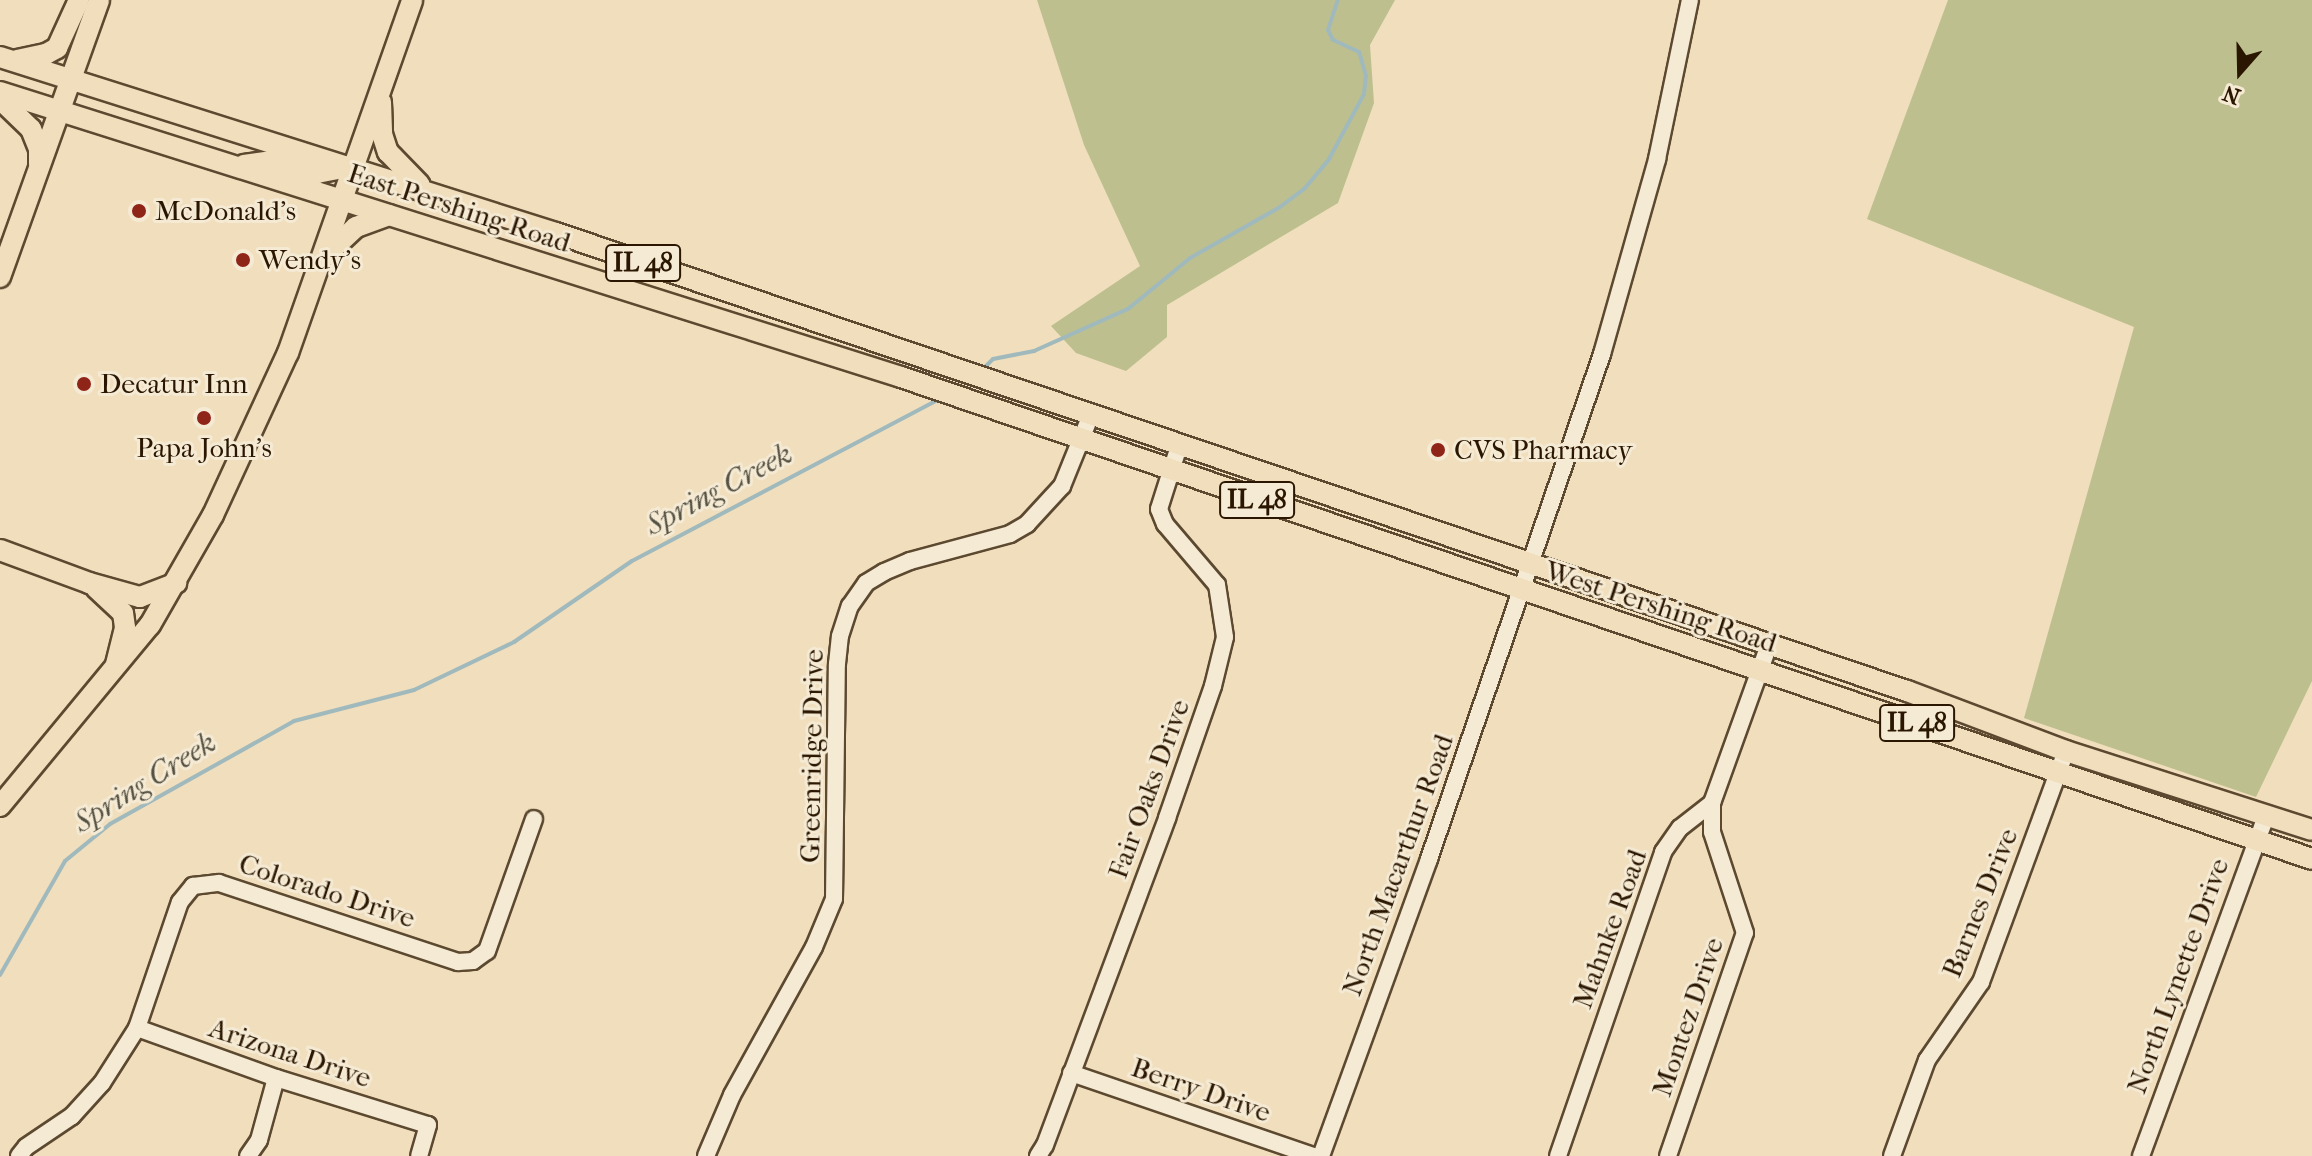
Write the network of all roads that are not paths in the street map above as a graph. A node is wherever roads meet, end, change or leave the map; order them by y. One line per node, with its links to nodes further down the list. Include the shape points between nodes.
1 (79, 0): 5 (main road, via 57,48 29,59)
2 (99, 0): 6 (main road)
3 (412, 0): 8 (main road)
4 (1690, 0): 25 (street, North Macarthur Road, via 1657,159 1619,300)
5 (6, 59): 6 (main road, IL 48)
6 (73, 79): 10 (main road); 12 (main road, IL 48)
7 (0, 92): 10 (main road, East Pershing Road / IL 48)
8 (380, 92): 12 (main road); 14 (main road, via 388,152)
9 (0, 99): 13 (main road, via 31,129 39,149)
10 (61, 111): 11 (main road, East Pershing Road / IL 48); 13 (main road)
11 (235, 166): 12 (main road, via 271,161 317,173); 15 (main road, East Pershing Road / IL 48)
12 (353, 166): 14 (main road, IL 48); 15 (main road)
13 (39, 172): 18 (main road)
14 (424, 190): 20 (main road, West Pershing Road / IL 48)
15 (342, 199): 16 (main road, East Pershing Road / IL 48); 17 (main road)
16 (390, 214): 17 (main road, via 356,227); 19 (main road, East Pershing Road / IL 48)
17 (321, 260): 27 (main road, via 278,381)
18 (0, 277)
19 (992, 409): 21 (main road, West Pershing Road / IL 48)
20 (1090, 417): 21 (street, Greenridge Drive); 22 (main road, West Pershing Road / IL 48)
21 (1082, 441): 23 (main road, West Pershing Road / IL 48); 49 (street, Greenridge Drive, via 1062,486 1027,524 1010,534 884,572 866,583 850,606 837,664 834,899)
22 (1179, 446): 23 (street, Fair Oaks Drive); 25 (main road, West Pershing Road / IL 48)
23 (1171, 470): 28 (main road, West Pershing Road / IL 48); 44 (street, Fair Oaks Drive, via 1159,509 1165,524 1217,585 1225,637 1167,818)
24 (0, 550): 26 (main road)
25 (1530, 565): 28 (street, North Macarthur Road); 29 (main road, West Pershing Road / IL 48)
26 (89, 583): 27 (main road, via 140,597); 31 (main road, via 123,613 125,628)
27 (176, 583): 31 (main road)
28 (1522, 590): 30 (main road, West Pershing Road / IL 48); 52 (street, North Macarthur Road)
29 (1769, 645): 30 (street); 33 (main road, West Pershing Road / IL 48)
30 (1760, 670): 32 (main road, West Pershing Road / IL 48); 36 (street)
31 (115, 671): 37 (main road)
32 (1870, 706): 33 (main road, via 2003,736); 35 (main road, West Pershing Road / IL 48)
33 (2008, 727): 34 (main road, West Pershing Road / IL 48)
34 (2066, 751): 35 (street, Barnes Drive); 38 (main road, West Pershing Road / IL 48)
35 (2059, 772): 41 (main road, West Pershing Road / IL 48); 55 (street, Barnes Drive, via 1981,982 1927,1060)
36 (1712, 803): 53 (street, Mahnke Road, via 1680,828 1663,852); 54 (street, Montez Drive, via 1712,832 1745,933)
37 (0, 806)
38 (2267, 814): 40 (main road, West Pershing Road / IL 48); 41 (street, North Lynette Drive)
39 (534, 819): 43 (street, Colorado Drive, via 487,951 473,961 458,962 219,883 193,886 180,902)
40 (2312, 830)
41 (2255, 839): 42 (main road, West Pershing Road / IL 48); 56 (street, North Lynette Drive)
42 (2312, 859)
43 (137, 1028): 45 (street, Arizona Drive); 46 (street, Colorado Drive, via 82,1105)
44 (1071, 1073): 50 (street, Fair Oaks Drive); 51 (street, Berry Drive)
45 (276, 1078): 47 (street, via 259,1140); 48 (street, Arizona Drive, via 428,1125)
46 (19, 1156)
47 (248, 1156)
48 (419, 1156)
49 (706, 1156)
50 (1038, 1156)
51 (1314, 1156)
52 (1321, 1156)
53 (1558, 1156)
54 (1668, 1156)
55 (1892, 1156)
56 (2141, 1156)

